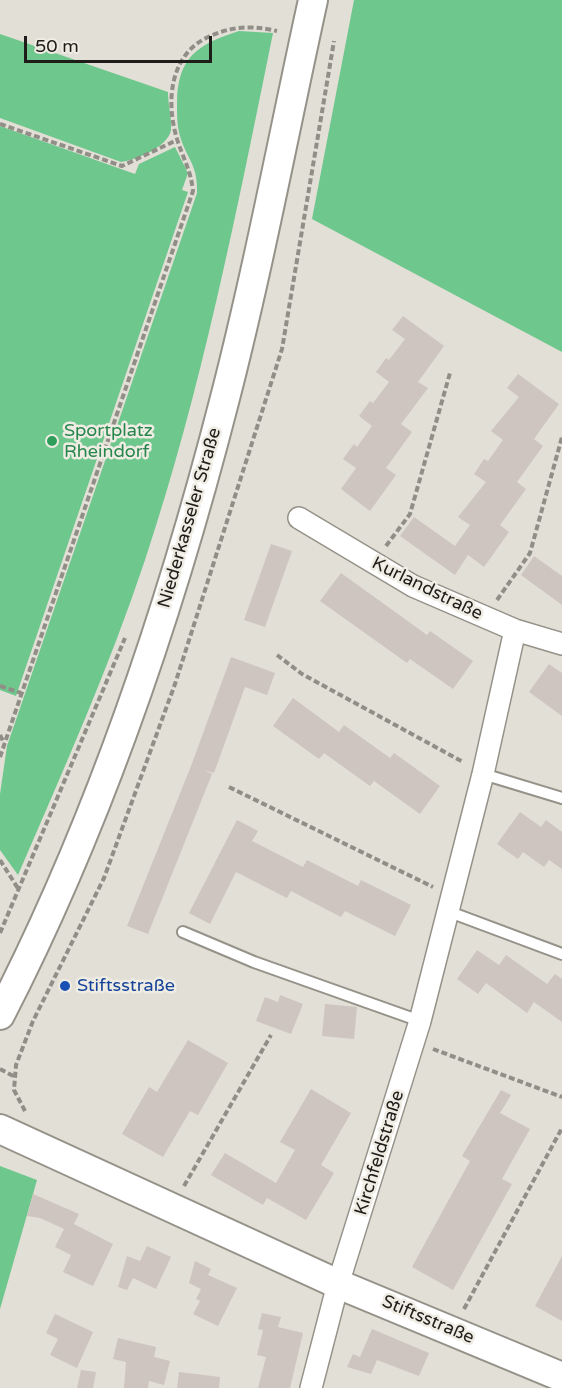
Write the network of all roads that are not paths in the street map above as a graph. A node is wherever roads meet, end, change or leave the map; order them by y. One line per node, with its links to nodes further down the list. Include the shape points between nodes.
1 (313, 0): 10 (main road, Niederkasseler Straße, via 226,397 172,586 110,766 24,969)
2 (299, 518): 3 (street, Kurlandstraße, via 413,586)
3 (515, 630): 4 (street, Kurlandstraße); 5 (street, Kirchfeldstraße)
4 (562, 644)
5 (483, 771): 6 (lane); 7 (street, Kirchfeldstraße)
6 (562, 798)
7 (449, 902): 9 (lane); 11 (street, Kirchfeldstraße)
8 (183, 932): 11 (lane)
9 (562, 954)
10 (0, 1015)
11 (416, 1032): 13 (street, Kirchfeldstraße)
12 (0, 1129): 13 (main road, Stiftsstraße)
13 (339, 1284): 14 (main road, Stiftsstraße); 15 (street, Kirchfeldstraße)
14 (562, 1377)
15 (311, 1388)

